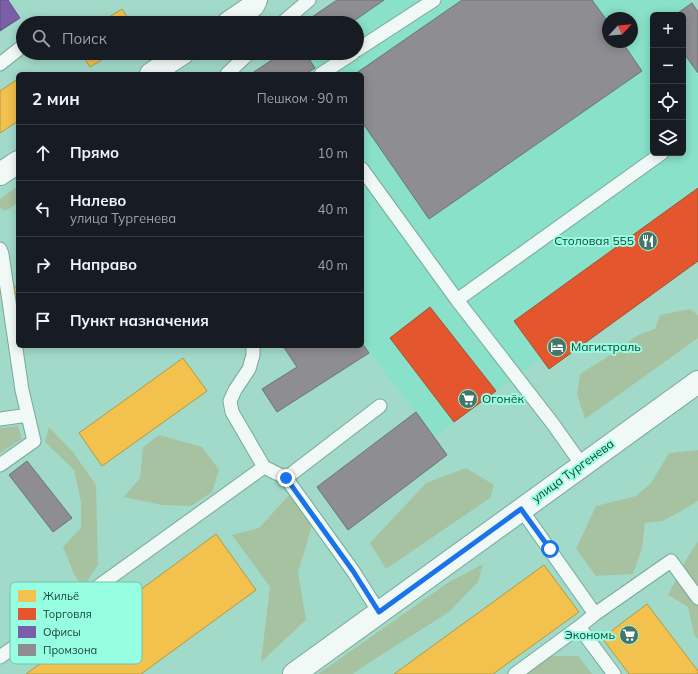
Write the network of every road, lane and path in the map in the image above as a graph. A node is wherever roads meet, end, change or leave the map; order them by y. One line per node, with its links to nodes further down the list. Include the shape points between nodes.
1 (256, 0): 4 (main road, via 253,6)
2 (309, 0): 5 (lane)
3 (434, 0): 6 (lane)
4 (238, 16)
5 (290, 16)
6 (364, 45)
7 (16, 51): 11 (lane)
8 (172, 60): 12 (main road)
9 (242, 60): 13 (lane)
10 (342, 60): 14 (lane)
11 (0, 64)
12 (154, 72)
13 (229, 72)
14 (324, 72)
15 (658, 156): 20 (lane)
16 (16, 163): 18 (main road)
17 (364, 172): 20 (lane)
18 (0, 174)
19 (0, 249): 24 (lane)
20 (457, 300): 27 (lane)
21 (253, 348): 28 (lane, via 249,368 230,401 232,412)
22 (698, 382): 27 (main road, улица Тургенева)
23 (380, 406): 29 (lane)
24 (28, 415): 25 (lane); 26 (lane, via 34,441)
25 (0, 419)
26 (0, 465)
27 (582, 465): 30 (main road, улица Тургенева)
28 (264, 467): 29 (lane); 31 (lane)
29 (286, 478): 33 (lane, via 353,571)
30 (521, 509): 33 (main road, улица Тургенева); 34 (lane)
31 (104, 582)
32 (698, 598): 34 (lane, via 671,561)
33 (379, 612): 38 (main road, улица Тургенева)
34 (595, 614): 35 (lane)
35 (580, 627): 39 (lane); 40 (lane)
36 (10, 650): 37 (lane)
37 (0, 657)
38 (294, 674)
39 (515, 674)
40 (614, 674)

